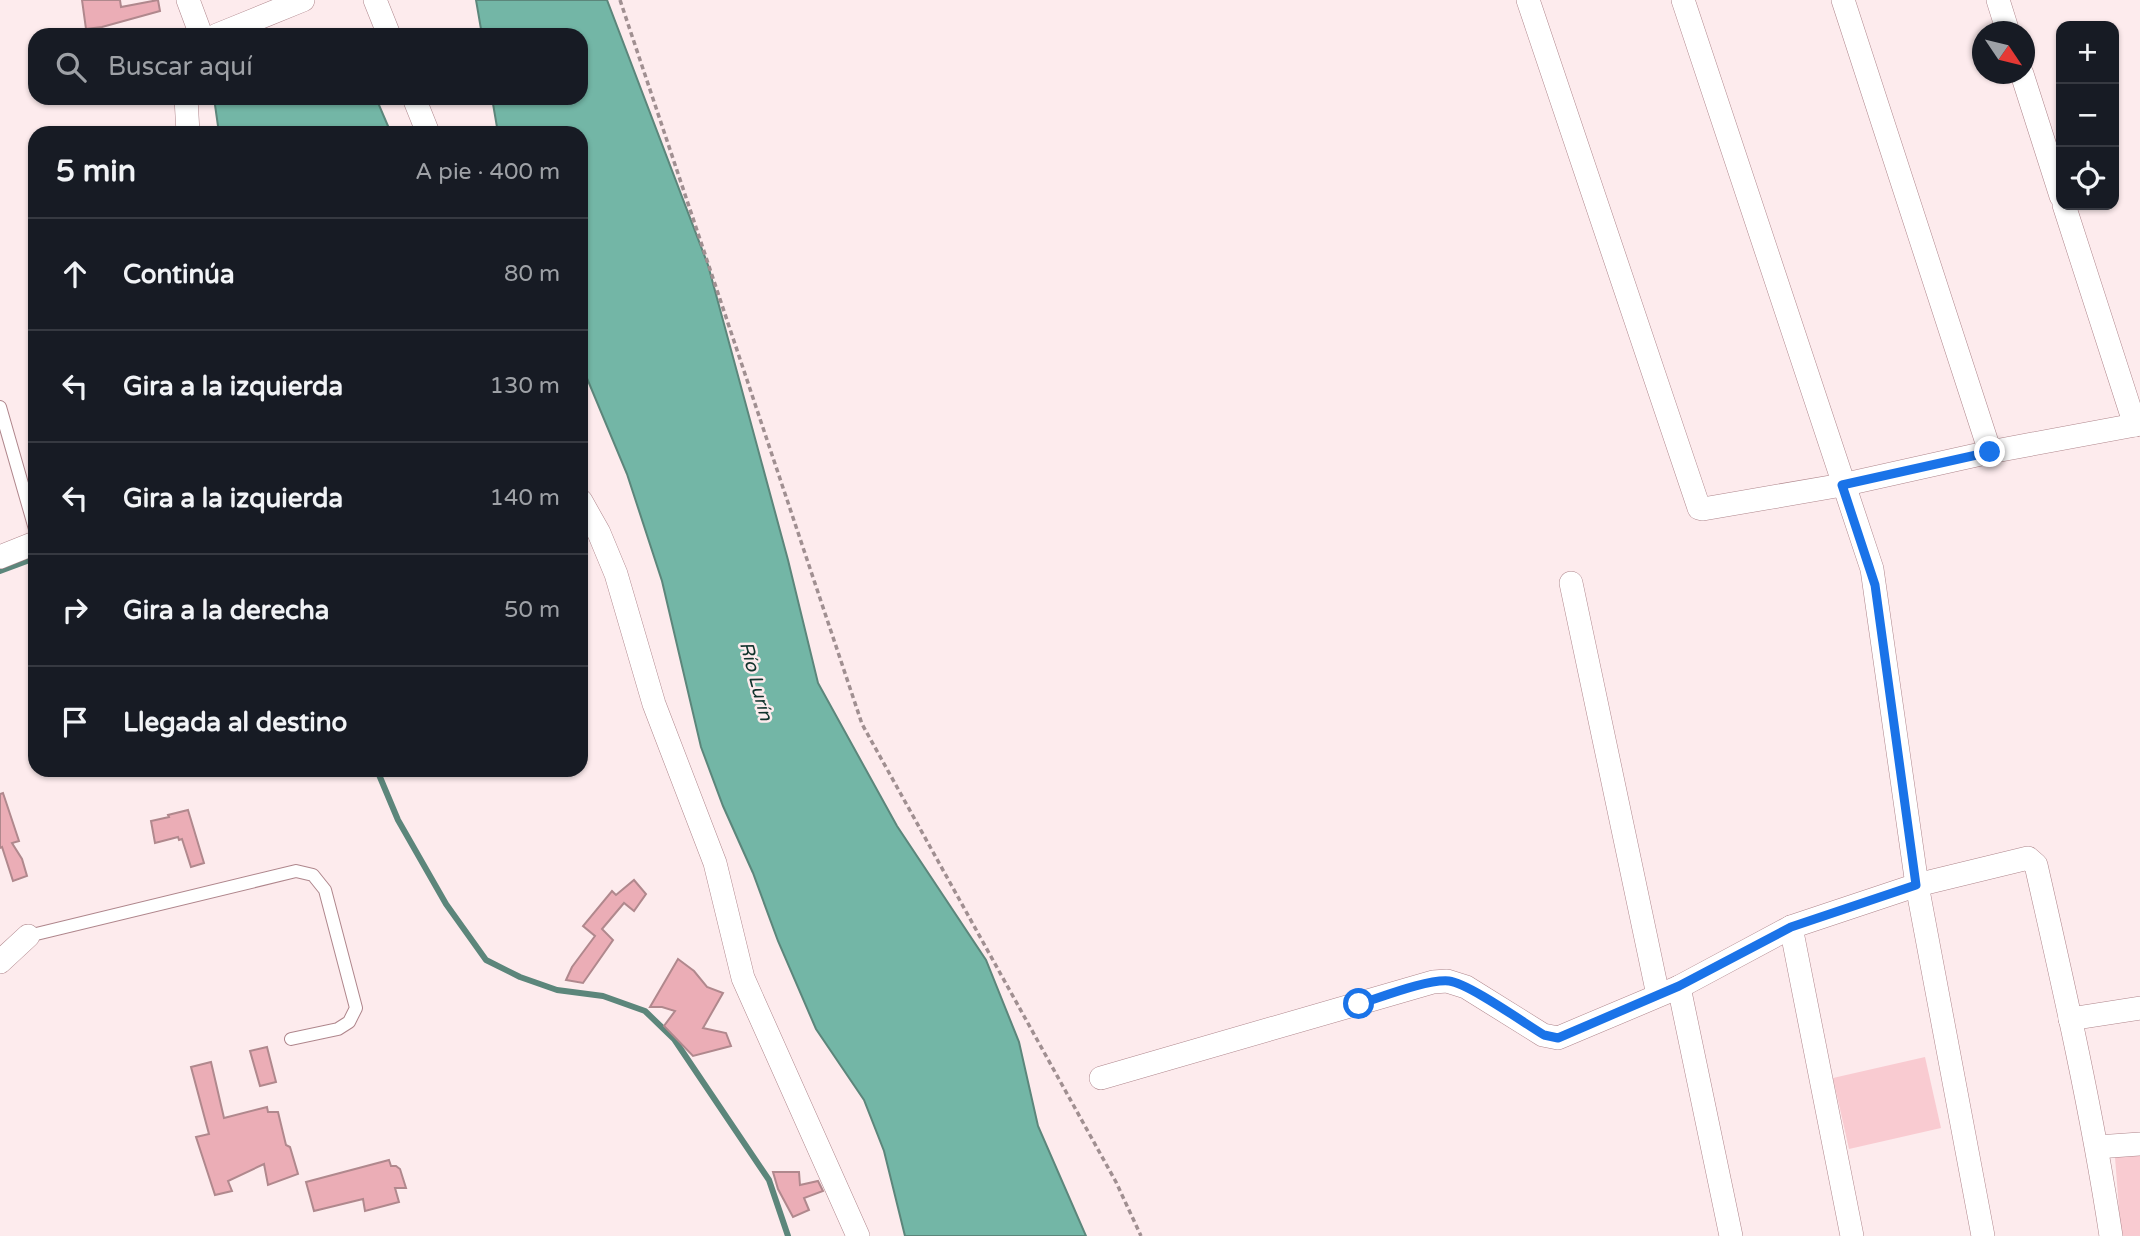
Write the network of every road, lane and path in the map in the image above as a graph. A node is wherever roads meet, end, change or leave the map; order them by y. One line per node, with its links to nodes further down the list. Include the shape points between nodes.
1 (188, 0): 10 (street)
2 (303, 0): 11 (street)
3 (375, 0): 12 (street)
4 (620, 0): 41 (path, via 862,724 1116,1182)
5 (1528, 0): 23 (street, via 1696,505 1703,509)
6 (1683, 0): 23 (street)
7 (1843, 0): 22 (street)
8 (1998, 0): 9 (street)
9 (2005, 21)
10 (198, 28)
11 (234, 28)
12 (386, 28)
13 (2024, 84): 18 (street)
14 (186, 105): 16 (street)
15 (417, 105): 17 (street)
16 (188, 126)
17 (425, 126)
18 (2056, 181)
19 (2066, 210): 21 (street)
20 (0, 407): 24 (lane)
21 (2138, 424): 22 (street)
22 (1990, 452): 23 (street)
23 (1842, 485): 29 (street, via 1875,585)
24 (28, 505)
25 (588, 515): 40 (street, via 616,574 654,704 715,863 743,978)
26 (28, 547): 27 (street)
27 (0, 557)
28 (1571, 583): 33 (street)
29 (1916, 885): 30 (street); 35 (street, via 2032,859); 44 (street)
30 (1791, 927): 33 (street); 43 (street)
31 (28, 936): 32 (street); 36 (lane, via 296,871 313,875 325,890 356,1008 349,1022 338,1029)
32 (0, 962)
33 (1669, 990): 37 (street, via 1552,1038 1466,987 1433,982); 42 (street)
34 (2140, 1008): 35 (street)
35 (2070, 1019): 39 (street)
36 (291, 1039)
37 (1101, 1078)
38 (2140, 1144): 39 (street)
39 (2097, 1147): 45 (street)
40 (858, 1236)
41 (1141, 1236)
42 (1731, 1236)
43 (1852, 1236)
44 (1983, 1236)
45 (2111, 1236)

